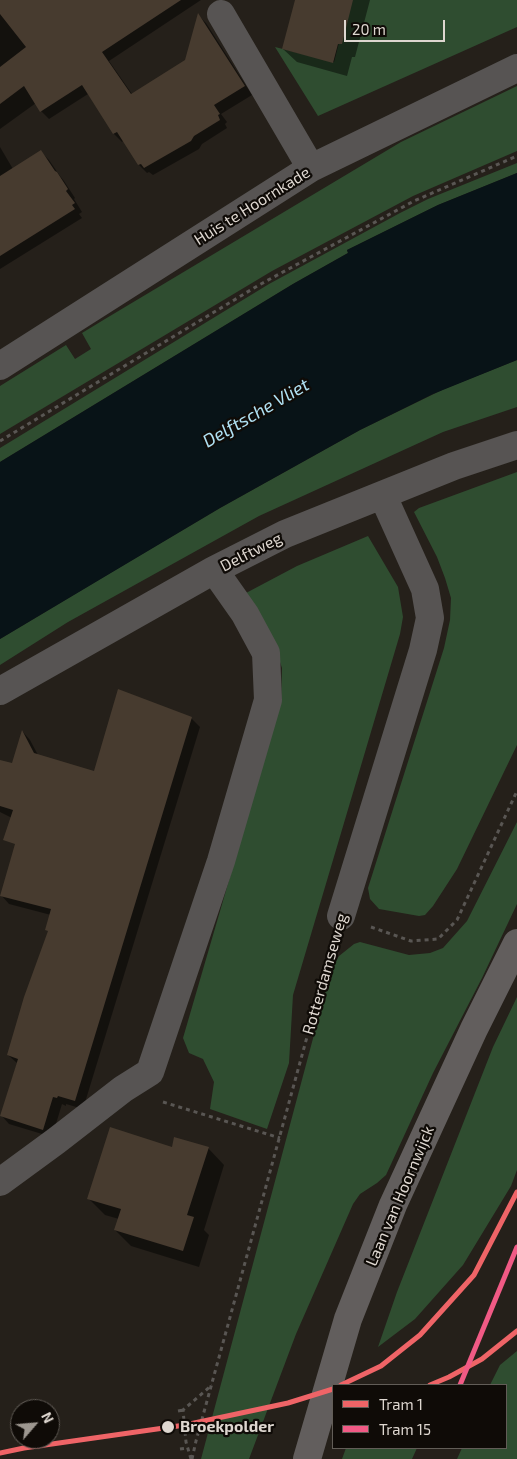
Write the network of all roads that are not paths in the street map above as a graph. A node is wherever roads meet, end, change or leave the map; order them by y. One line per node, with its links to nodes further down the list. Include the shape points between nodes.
1 (221, 14): 3 (street)
2 (517, 68): 3 (street, Huis te Hoornkade)
3 (311, 168): 4 (street, Huis te Hoornkade)
4 (0, 366)
5 (517, 445): 6 (street, Delftweg, via 454,466)
6 (383, 496): 7 (street, Delftweg, via 285,534); 9 (street, Rotterdamseweg, via 425,589 430,618 423,650)
7 (214, 570): 8 (street, Delftweg); 11 (street, via 245,614 266,653 268,700 221,862 150,1072)
8 (0, 691)
9 (340, 916)
10 (517, 944): 12 (main road, Laan van Hoornwijck, via 393,1205 348,1319)
11 (0, 1182)
12 (307, 1459)

